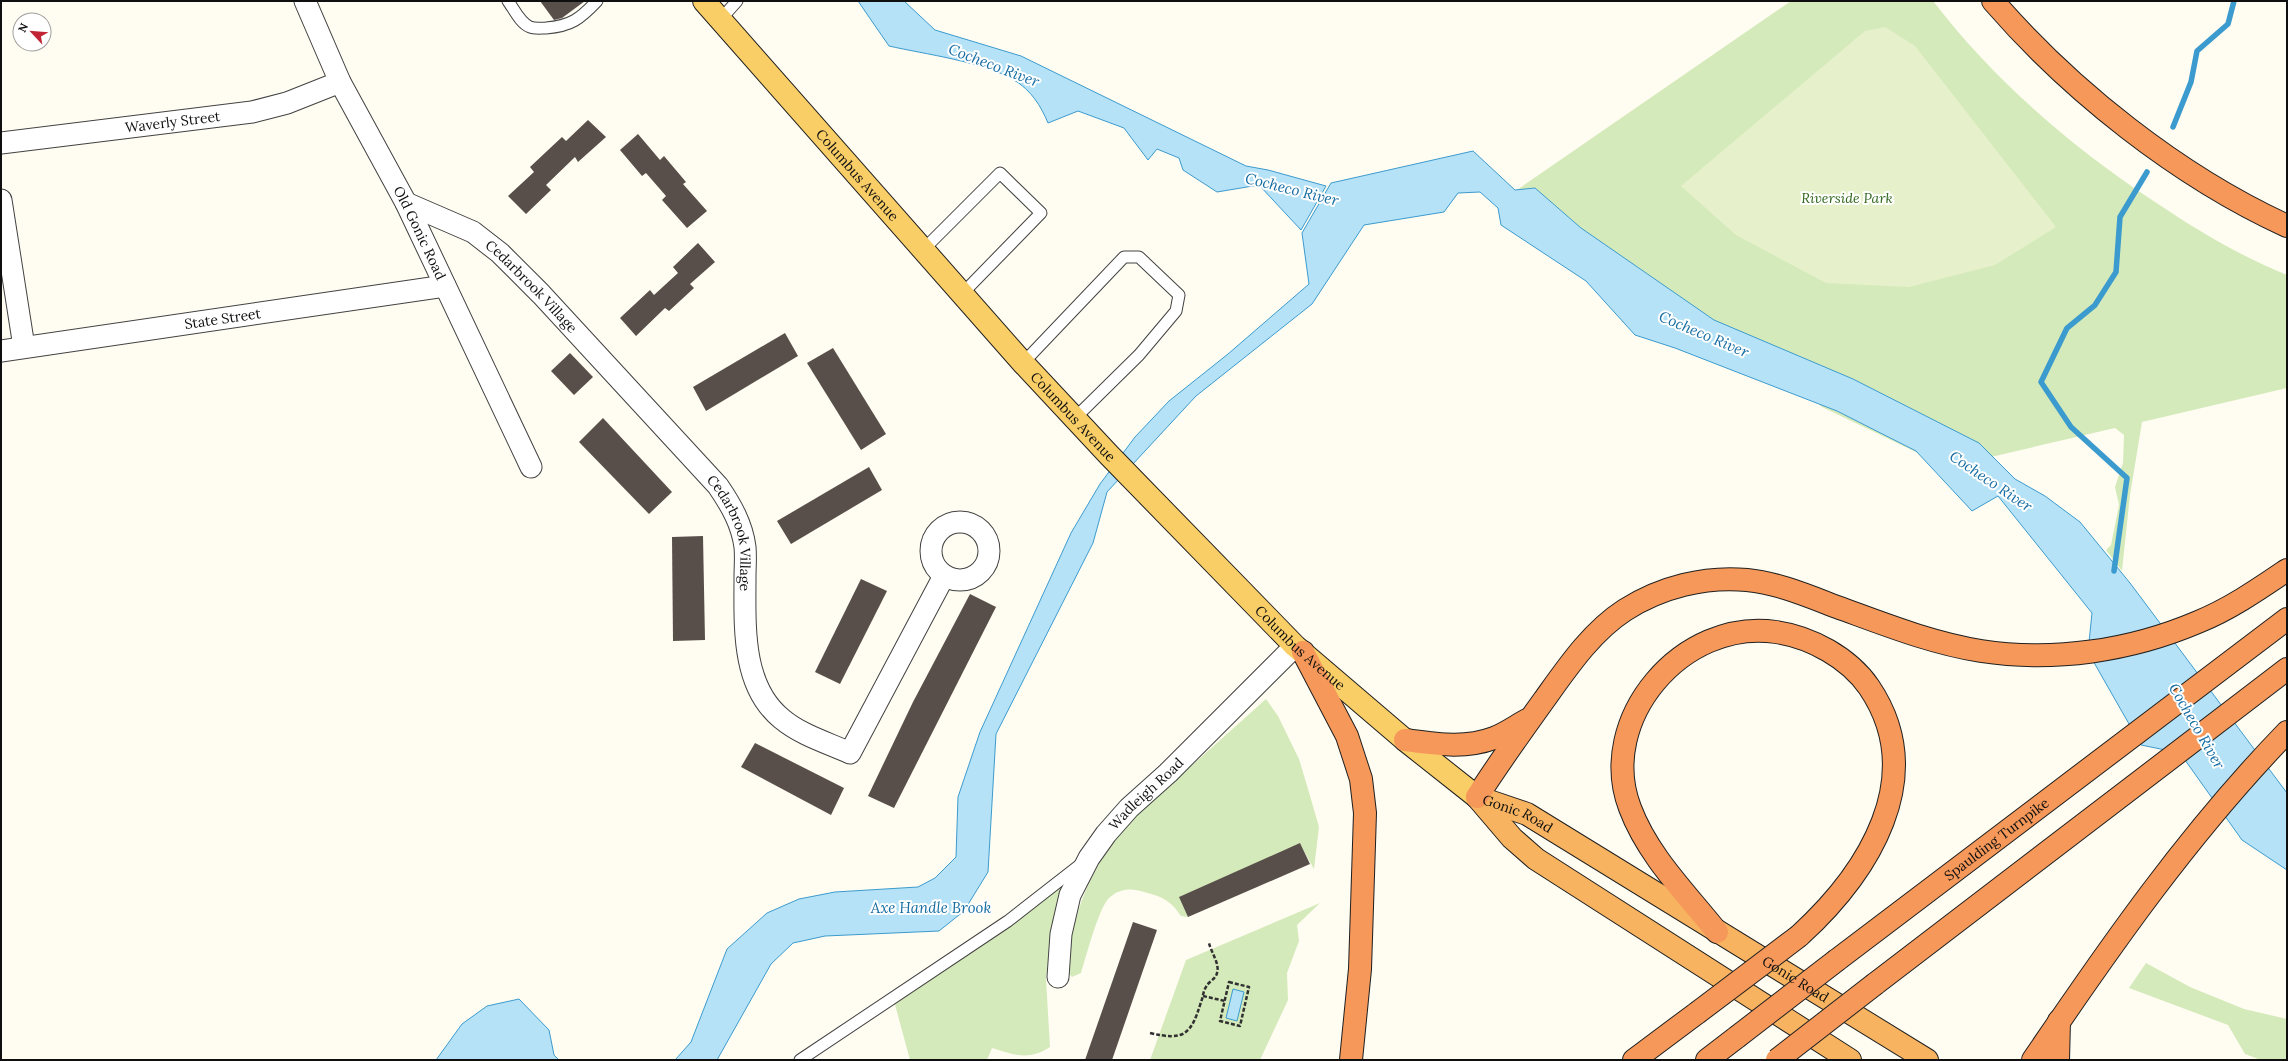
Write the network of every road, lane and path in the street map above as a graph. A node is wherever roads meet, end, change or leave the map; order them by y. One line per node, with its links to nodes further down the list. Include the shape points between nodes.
1 (305, 1): 8 (street, Old Gonic Road)
2 (508, 1): 3 (lane, via 523,21 531,27 541,28 562,26 575,21)
3 (597, 1)
4 (704, 1): 7 (main road, Columbus Avenue)
5 (736, 1): 7 (lane)
6 (1994, 1): 12 (highway, via 2039,52 2088,97 2212,185)
7 (721, 19): 13 (main road, Columbus Avenue)
8 (340, 82): 9 (street, Waverly Street, via 287,103 252,112); 11 (street, Old Gonic Road)
9 (1, 143)
10 (1, 200): 16 (street)
11 (406, 203): 14 (street, Old Gonic Road); 22 (street, Cedarbrook Village, via 473,232 500,253 718,486 740,524 745,548 745,627 756,685 768,705 783,719 801,731 850,753)
12 (2287, 226)
13 (924, 250): 15 (main road, Columbus Avenue); 15 (lane, via 1000,173 1041,213)
14 (445, 286): 16 (street, State Street); 20 (street, Old Gonic Road)
15 (962, 294): 18 (main road, Columbus Avenue)
16 (24, 347): 17 (street, State Street)
17 (1, 351)
18 (1023, 363): 19 (main road, Columbus Avenue); 19 (lane, via 1124,257 1139,257 1178,295 1176,311 1139,355)
19 (1074, 419): 24 (main road, Columbus Avenue)
20 (531, 467)
21 (2287, 570): 26 (highway, via 2236,603 2198,622 2105,651 2046,655 1982,651 1909,634 1775,585 1748,580 1687,584 1655,594 1625,610 1599,631 1572,661)
22 (944, 576)
23 (2287, 618): 41 (highway, Spaulding Turnpike, bridge)
24 (1299, 649): 28 (main road, Columbus Avenue); 30 (street, Wadleigh Road, via 1129,808); 39 (highway, via 1347,736 1361,779 1365,847 1360,969)
25 (2287, 669): 42 (highway, bridge)
26 (1531, 717): 28 (highway, via 1495,738 1470,745 1452,746); 29 (highway)
27 (2287, 732): 36 (highway, via 2216,809 2132,918)
28 (1405, 740): 29 (main road, Columbus Avenue)
29 (1477, 797): 31 (highway, Gonic Road, via 1527,814); 43 (highway, Gonic Road, via 1512,838 1536,859)
30 (1089, 858): 33 (street, Wadleigh Road, via 1070,895 1061,934); 38 (lane, via 1008,921)
31 (1717, 932): 40 (highway, bridge, via 1642,837 1629,807 1623,780 1623,751 1633,718 1646,692 1664,670 1683,654 1725,636 1749,632 1775,632 1799,638 1842,660 1861,676 1876,698 1893,744 1895,772 1890,804 1878,835 1863,862 1823,914 1799,936); 44 (highway, Gonic Road)
32 (1209, 943): 34 (path, via 1217,964 1217,973 1206,987)
33 (1058, 977)
34 (1203, 996): 35 (path); 37 (path, via 1196,1018 1184,1033 1168,1037)
35 (1225, 1001): 35 (path, via 1229,982 1249,987 1240,1026 1220,1022)
36 (2059, 1021): 45 (highway); 46 (highway)
37 (1150, 1033)
38 (800, 1060)
39 (1350, 1060)
40 (1634, 1060)
41 (1707, 1060)
42 (1777, 1060)
43 (1850, 1060)
44 (1928, 1060)
45 (2033, 1060)
46 (2058, 1060)

